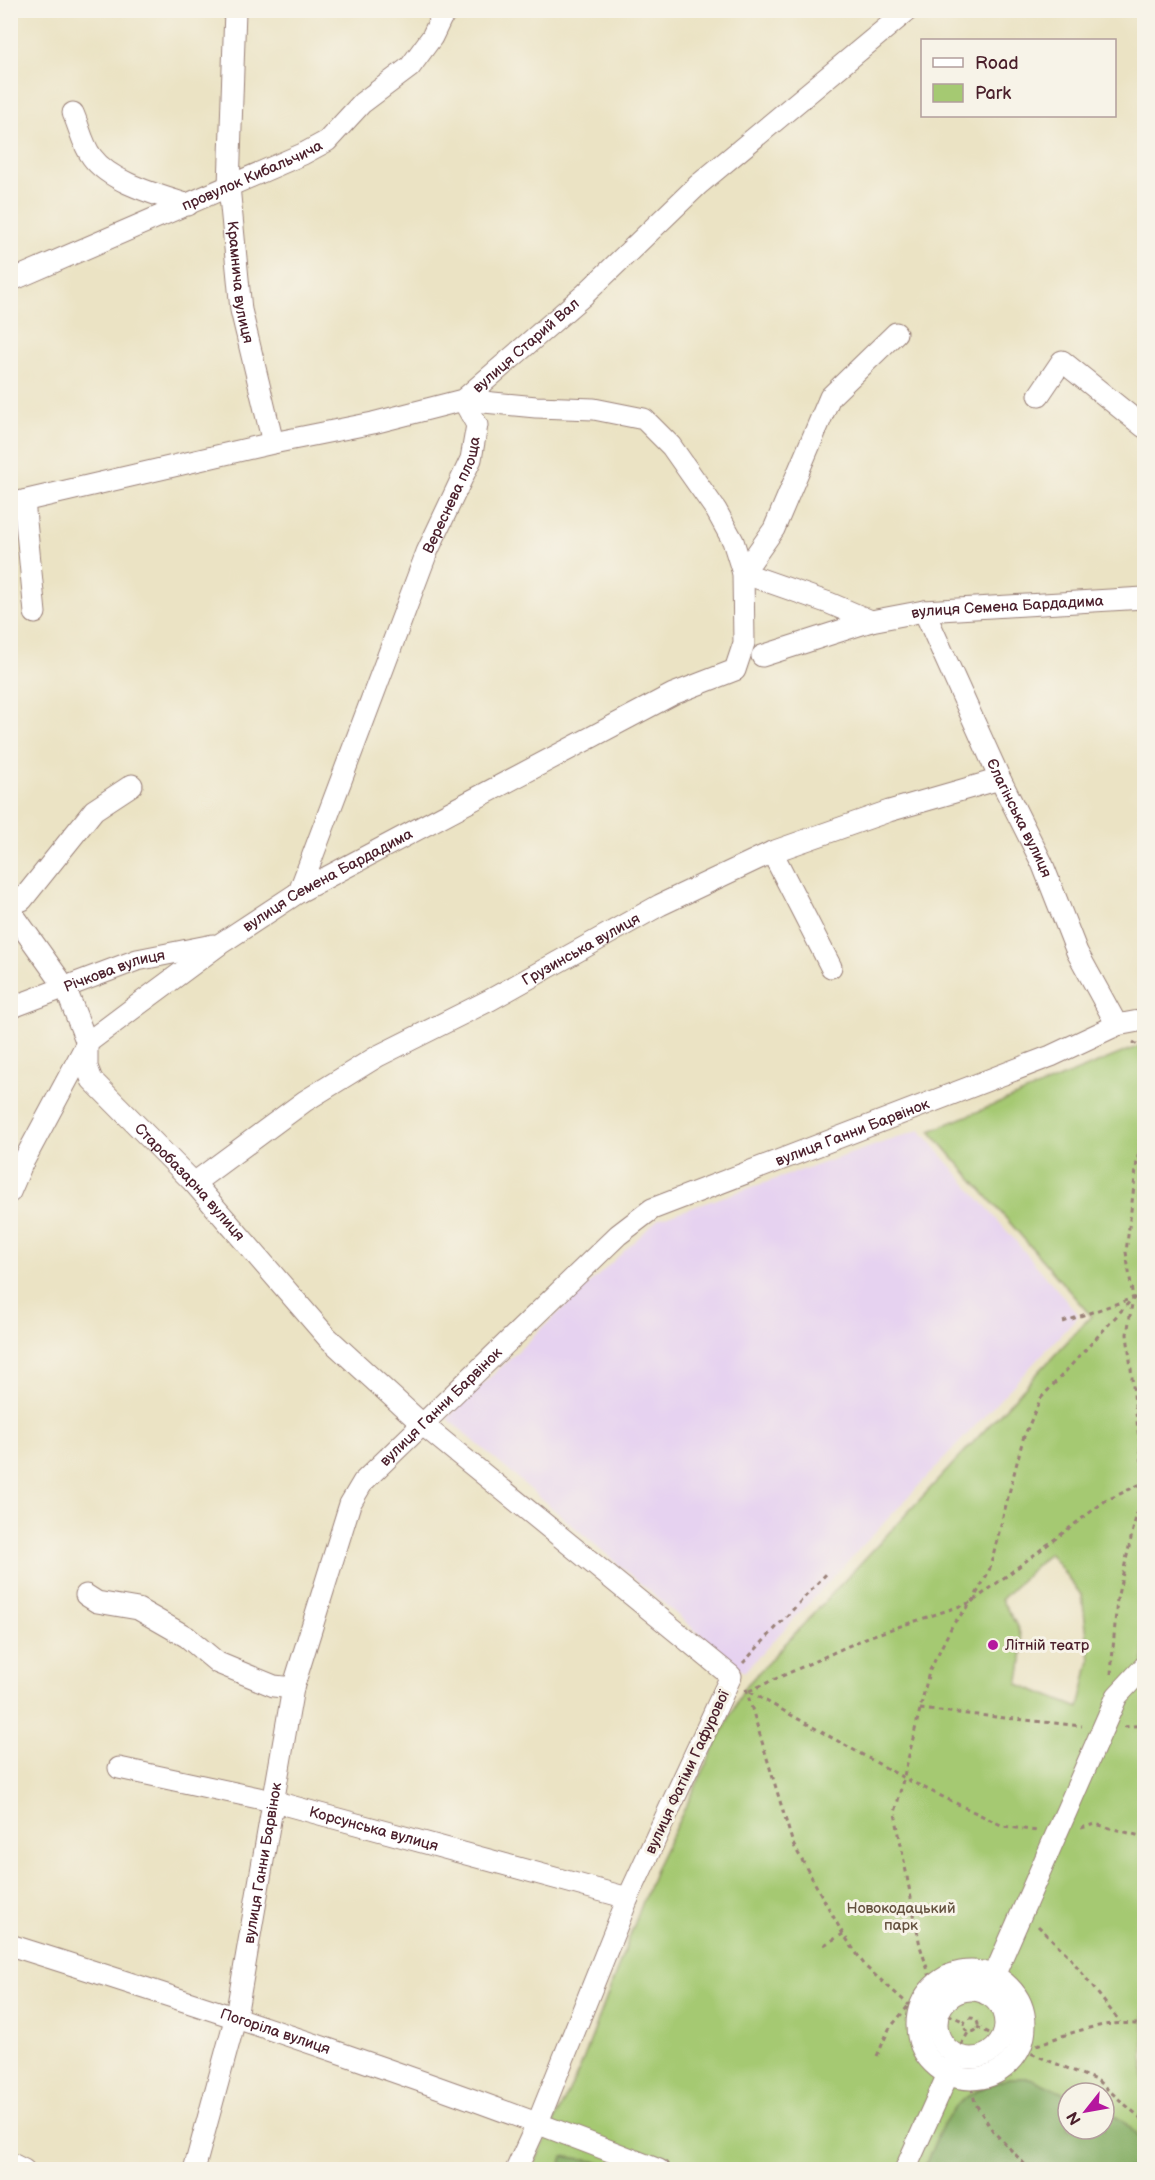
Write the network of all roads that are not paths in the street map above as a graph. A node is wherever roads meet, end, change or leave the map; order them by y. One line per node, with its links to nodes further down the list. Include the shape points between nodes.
1 (235, 10): 5 (street, Крамнича вулиця)
2 (908, 10): 10 (street, вулиця Старий Вал, via 698,185 584,295)
3 (443, 12): 5 (street, провулок Кибальчича, via 410,67 362,103 327,141)
4 (73, 113): 6 (street, via 92,157 110,172 130,185)
5 (229, 186): 6 (street, провулок Кибальчича); 12 (street, Крамнича вулиця, via 241,310)
6 (188, 205): 7 (street, провулок Кибальчича)
7 (10, 281)
8 (896, 333): 14 (street, via 830,397 774,529)
9 (1039, 395): 11 (street, via 1062,360)
10 (462, 399): 12 (street, вулиця Старий Вал, via 373,423); 14 (street, via 594,409 644,419 671,446 716,510 733,541); 23 (street, Вереснева площа, via 477,425 471,459 426,552)
11 (1144, 427)
12 (273, 443): 13 (street, вулиця Старий Вал)
13 (17, 503): 17 (street)
14 (743, 573): 18 (street); 23 (street, вулиця Семена Бардадима, via 744,643 735,670 673,694)
15 (1144, 598): 16 (street, вулиця Семена Бардадима)
16 (924, 611): 18 (street, вулиця Семена Бардадима); 20 (street, Єлагінська вулиця)
17 (35, 613)
18 (871, 621): 19 (street, вулиця Семена Бардадима)
19 (762, 656)
20 (1000, 779): 22 (street, Грузинська вулиця, via 889,811); 31 (street, Єлагінська вулиця, via 1042,863 1077,952)
21 (132, 785): 24 (street, via 94,810 22,900)
22 (772, 852): 27 (street); 33 (street, Грузинська вулиця, via 660,905 490,1000 378,1056 304,1101)
23 (299, 892): 26 (street, вулиця Семена Бардадима)
24 (10, 904)
25 (10, 910): 28 (street, Старобазарна вулиця)
26 (220, 944): 28 (street, Річкова вулиця, via 137,960); 32 (street, вулиця Семена Бардадима)
27 (831, 967)
28 (65, 987): 29 (street, Річкова вулиця); 32 (street, Старобазарна вулиця)
29 (10, 1008)
30 (1144, 1020): 31 (street, вулиця Ганни Барвінок)
31 (1117, 1025): 35 (street, вулиця Ганни Барвінок, via 1051,1056 652,1209 618,1235)
32 (87, 1043): 33 (street, Старобазарна вулиця, via 87,1067 92,1080); 34 (street, вулиця Семена Бардадима)
33 (194, 1183): 35 (street, Старобазарна вулиця, via 327,1337)
34 (10, 1192)
35 (422, 1424): 38 (street, вулиця Ганни Барвінок, via 363,1482 350,1504); 41 (street, вулиця Фатіми Гафурової, via 732,1676)
36 (86, 1595): 38 (street, via 97,1602 138,1609 187,1637 218,1663 274,1686)
37 (1144, 1667): 43 (street, via 1117,1696)
38 (293, 1688): 40 (street, вулиця Ганни Барвінок)
39 (119, 1768): 40 (street, Корсунська вулиця)
40 (272, 1801): 41 (street, Корсунська вулиця); 44 (street, вулиця Ганни Барвінок)
41 (628, 1898): 47 (street, вулиця Фатіми Гафурової)
42 (10, 1945): 44 (street, Погоріла вулиця)
43 (989, 1985): 45 (street, via 969,1990 955,1984 946,2002 926,2001 938,2020 930,2040 948,2049); 46 (street, via 999,2005 1012,2008 1005,2022 1015,2045)
44 (236, 2016): 47 (street, Погоріла вулиця); 50 (street, вулиця Ганни Барвінок)
45 (952, 2064): 46 (street, via 974,2058); 46 (street, via 970,2079); 53 (street)
46 (988, 2065)
47 (538, 2122): 51 (street, вулиця Фатіми Гафурової); 52 (street, Погоріла вулиця)
48 (10, 2163): 49 (street)
49 (24, 2169)
50 (194, 2169)
51 (516, 2169)
52 (659, 2169)
53 (905, 2169)

